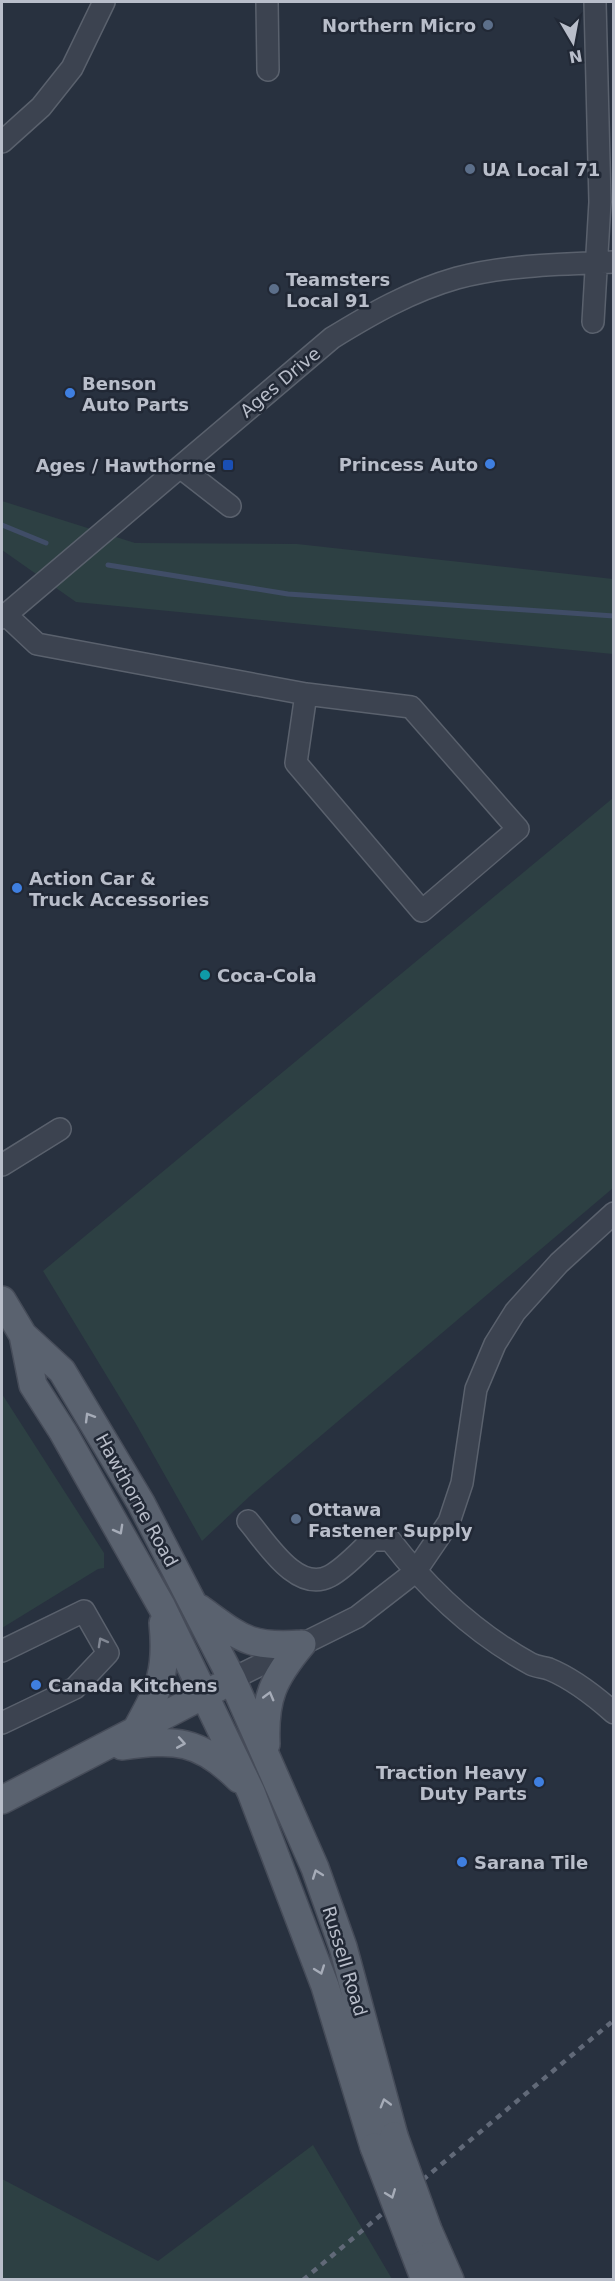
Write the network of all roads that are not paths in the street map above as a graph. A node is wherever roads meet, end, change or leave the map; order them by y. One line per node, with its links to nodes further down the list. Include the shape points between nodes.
1 (105, 2): 5 (street, via 72,68 40,107)
2 (267, 2): 4 (street)
3 (595, 2): 6 (street)
4 (268, 70)
5 (2, 142)
6 (605, 262): 7 (street); 8 (street, Ages Drive, via 458,278 413,293 332,338)
7 (593, 322)
8 (180, 467): 9 (street); 10 (street, Ages Drive)
9 (230, 506)
10 (4, 616): 11 (street, via 37,644)
11 (306, 694): 11 (street, via 411,707 518,829 422,911 297,764)
12 (60, 1129): 13 (street)
13 (2, 1165)
14 (614, 1213): 18 (street, via 552,1271 515,1312 495,1344 476,1389 462,1483 449,1522)
15 (2, 1300): 16 (main road, Hawthorne Road)
16 (23, 1335): 19 (main road, Hawthorne Road, one-way to 16, via 141,1503 62,1371); 20 (main road, Hawthorne Road, one-way to 20, via 33,1385)
17 (248, 1521): 18 (street, via 290,1572 315,1580 329,1577 372,1540 390,1540)
18 (415, 1572): 21 (street, via 357,1617); 25 (street, via 496,1642 550,1670)
19 (195, 1605): 21 (main road, via 246,1640 270,1646); 23 (main road, Hawthorne Road)
20 (162, 1607): 24 (main road, Hawthorne Road); 27 (main road, via 163,1675)
21 (302, 1644): 23 (street); 29 (main road, one-way to 21, via 269,1694 282,1668)
22 (2, 1651): 26 (street, one-way to 22, via 75,1688 108,1653 84,1611)
23 (232, 1679): 24 (main road); 29 (main road, Russell Road)
24 (204, 1695): 27 (main road); 30 (main road, Russell Road)
25 (614, 1713)
26 (2, 1723)
27 (135, 1732): 28 (main road)
28 (103, 1749): 30 (main road, one-way to 30, via 166,1741 190,1744 217,1760); 31 (main road)
29 (266, 1754): 32 (main road, Russell Road, one-way to 29, via 343,1947 315,1868)
30 (251, 1792): 32 (main road, Russell Road, one-way to 32)
31 (2, 1800)
32 (384, 2141): 33 (main road, Russell Road, bridge)
33 (419, 2236): 34 (main road, Russell Road); 35 (main road, Russell Road)
34 (425, 2280)
35 (450, 2280)

